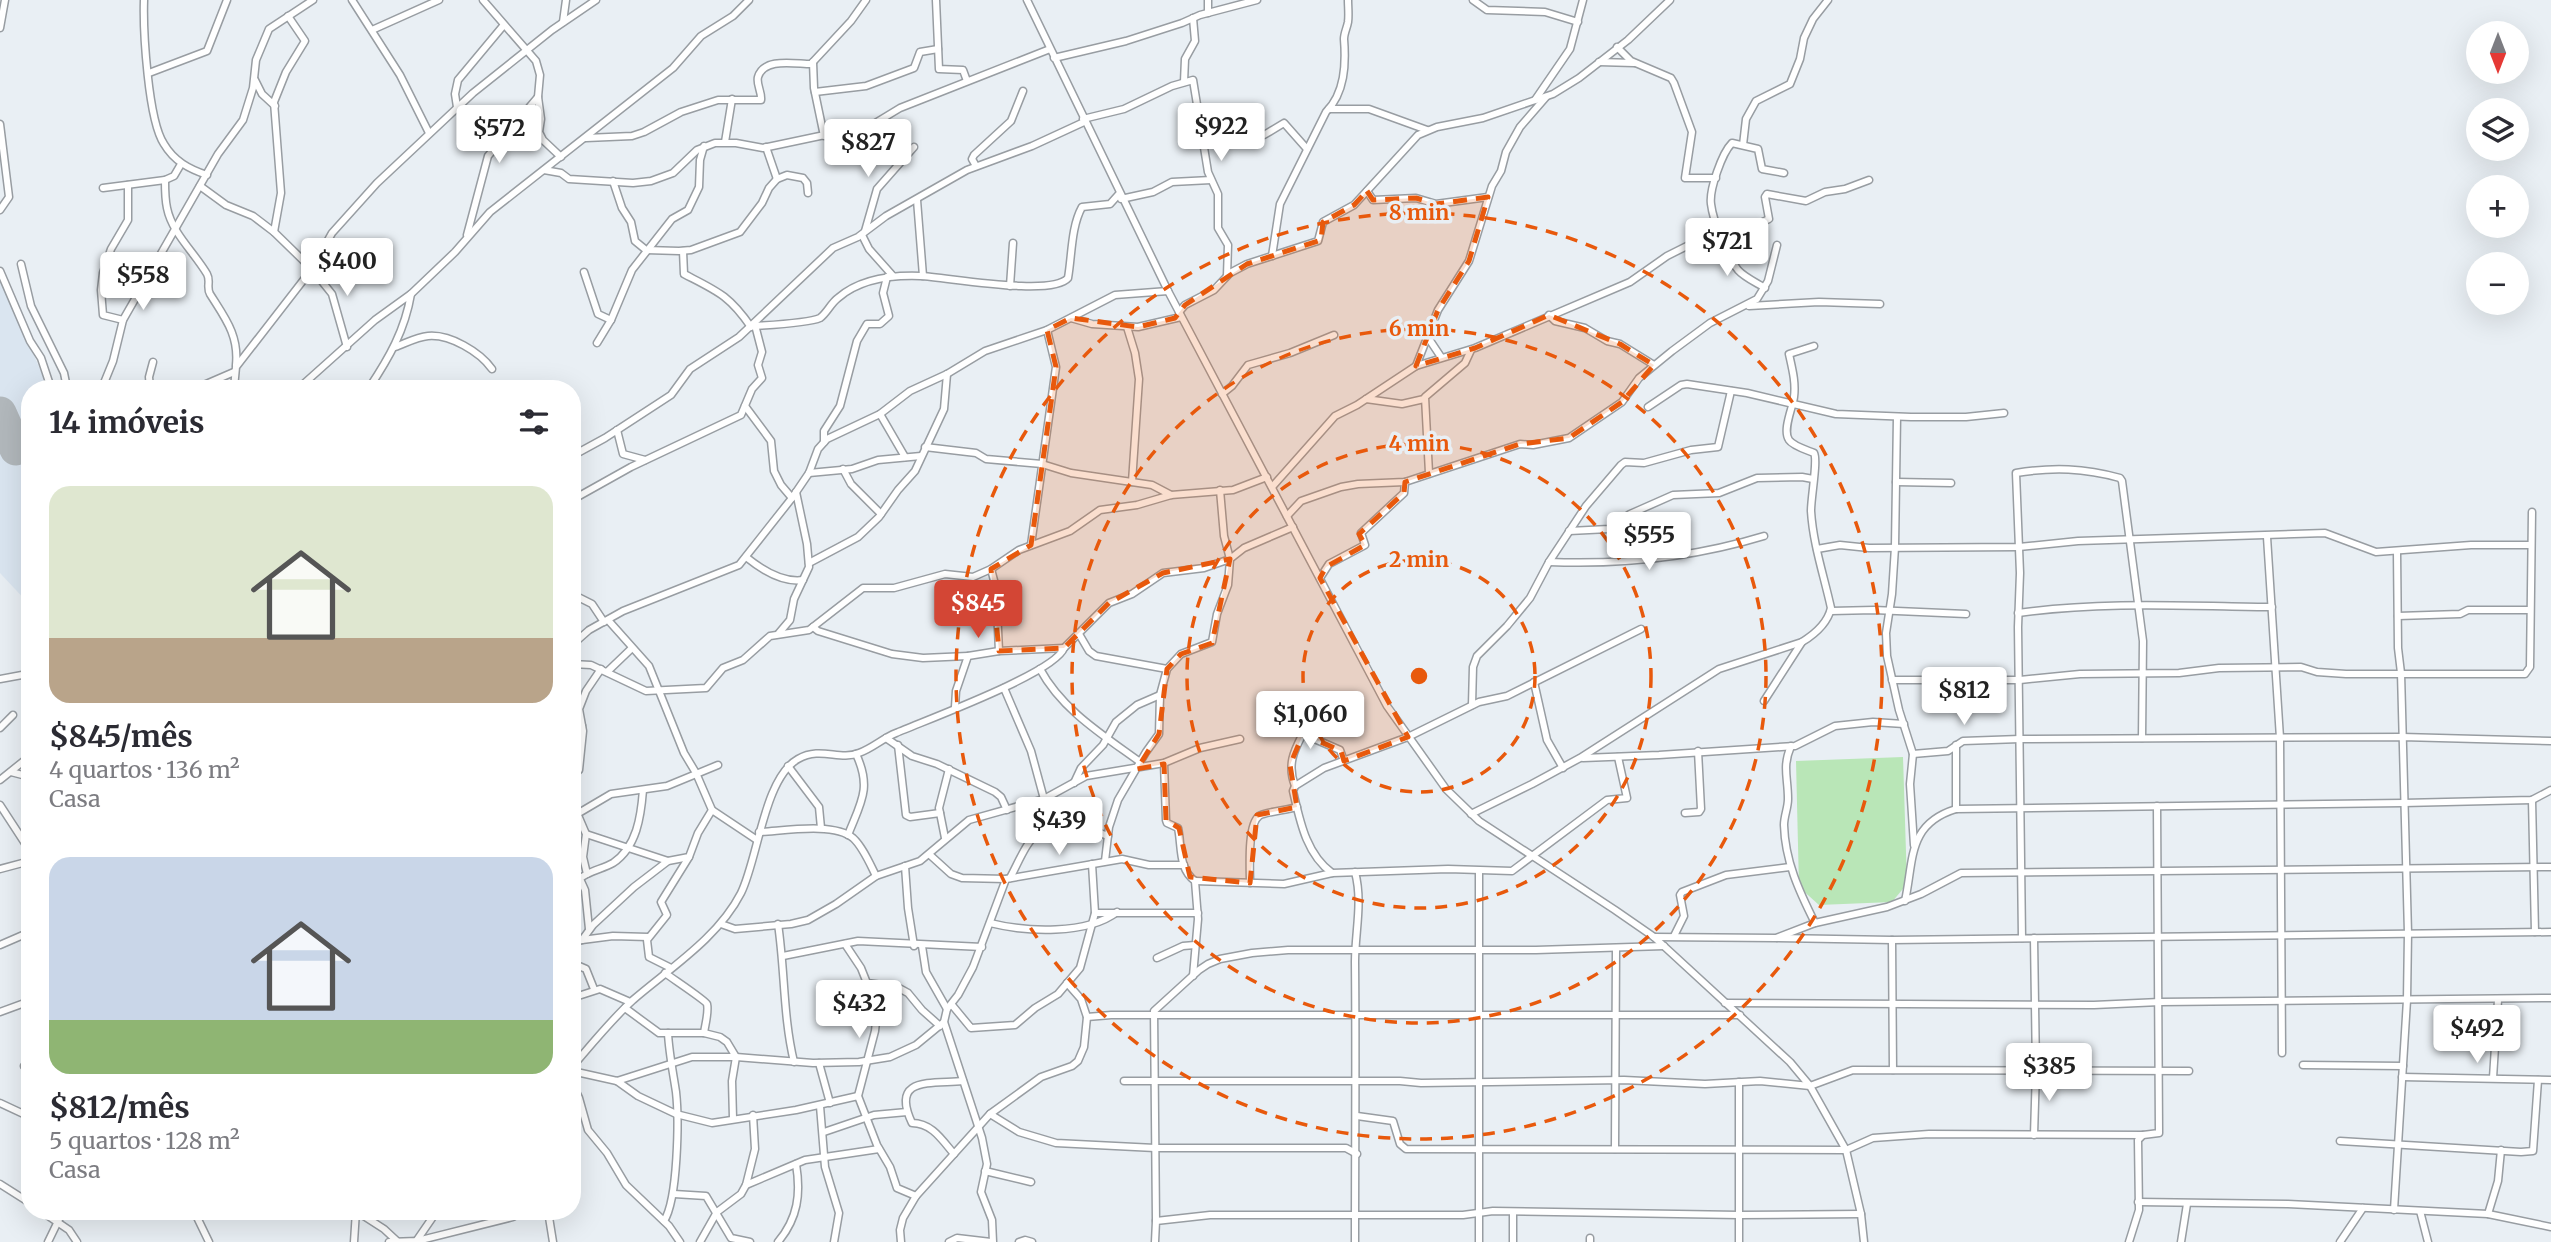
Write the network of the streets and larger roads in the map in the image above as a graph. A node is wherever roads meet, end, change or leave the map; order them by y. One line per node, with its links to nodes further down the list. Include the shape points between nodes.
1 (5, 0): 29 (street)
2 (144, 0): 39 (street)
3 (227, 0): 39 (street, via 207,51)
4 (313, 0): 24 (street)
5 (352, 0): 30 (street)
6 (439, 0): 30 (street)
7 (483, 0): 28 (street)
8 (566, 0): 27 (street)
9 (596, 0): 27 (street)
10 (749, 0): 58 (street, via 701,36 673,68)
11 (866, 0): 36 (street)
12 (936, 0): 32 (street)
13 (1027, 0): 33 (street)
14 (1208, 0): 23 (street)
15 (1257, 0): 23 (street)
16 (1348, 0): 51 (street, via 1343,78)
17 (1473, 0): 22 (street)
18 (1485, 0): 22 (street)
19 (1583, 0): 26 (street)
20 (1670, 0): 31 (street)
21 (1828, 0): 60 (street, via 1804,38 1790,84 1756,101 1746,119)
22 (1481, 7): 26 (street, via 1545,12)
23 (1208, 13): 25 (street)
24 (288, 16): 40 (street, via 269,29 256,60); 49 (street, via 305,41 283,78)
25 (1193, 18): 35 (street, via 1126,41); 42 (street, via 1195,41 1185,59)
26 (1578, 22): 48 (street, via 1570,49)
27 (563, 23): 34 (street)
28 (503, 26): 34 (street); 50 (street, via 458,79)
29 (0, 28)
30 (372, 30): 55 (street)
31 (1618, 47): 37 (street); 38 (street)
32 (938, 49): 41 (street, via 939,69 963,70); 44 (street, via 920,52 914,68 866,86)
33 (1050, 49): 35 (street); 41 (street)
34 (527, 50): 46 (street, via 540,75); 50 (street)
35 (1054, 58): 52 (street)
36 (813, 62): 44 (street); 47 (street, via 767,65 758,76 761,100)
37 (1599, 62): 38 (street); 45 (street)
38 (1636, 63): 72 (street, via 1674,83 1692,132 1685,177)
39 (149, 73): 66 (street, via 161,139)
40 (254, 79): 49 (street); 71 (street, via 243,120)
41 (967, 81): 57 (street, via 900,108 872,125)
42 (1184, 82): 52 (street, via 1125,110); 75 (street, via 1194,82)
43 (1023, 91): 67 (street, via 1010,121 974,155)
44 (815, 92): 57 (street)
45 (1546, 96): 48 (street); 84 (street, via 1520,127)
46 (538, 97): 65 (street, via 540,136); 90 (street, via 488,156)
47 (732, 99): 58 (street, via 681,112 632,136); 59 (street)
48 (1535, 100): 54 (street)
49 (275, 106): 88 (street, via 281,194)
50 (457, 107): 55 (street)
51 (1329, 109): 54 (street, via 1369,109); 64 (street)
52 (1084, 121): 67 (street); 83 (street)
53 (0, 124): 86 (street, via 9,197)
54 (1427, 130): 81 (street)
55 (429, 133): 98 (street, via 332,233)
56 (1264, 135): 64 (street, via 1284,123)
57 (824, 136): 62 (street)
58 (586, 138): 65 (street)
59 (725, 142): 61 (street); 62 (street)
60 (1743, 145): 70 (street, via 1759,150 1762,169); 72 (street, via 1730,144)
61 (704, 146): 77 (street, via 665,177 633,183); 94 (street, via 699,187 688,209 672,219)
62 (766, 147): 73 (street)
63 (914, 147): 89 (street, via 876,192)
64 (1307, 149): 96 (street, via 1278,210)
65 (559, 159): 68 (street); 69 (street)
66 (181, 163): 71 (street); 74 (street, via 174,177)
67 (976, 166): 85 (street)
68 (544, 170): 69 (street); 90 (street, via 490,212)
69 (561, 173): 77 (street, via 569,179)
70 (1784, 173)
71 (207, 175): 79 (street)
72 (1716, 178): 91 (street, via 1711,206)
73 (778, 179): 82 (street, via 787,175 803,178); 95 (street, via 740,232)
74 (165, 180): 78 (street); 87 (street, via 167,210)
75 (1211, 180): 83 (street, via 1172,182 1153,192); 103 (street, via 1218,194 1218,228 1228,245)
76 (1869, 180): 91 (street, via 1806,201 1767,194 1769,219)
77 (613, 181): 94 (street, via 633,238)
78 (128, 185): 80 (street); 113 (street, via 128,220 111,249 101,290 103,314)
79 (200, 186): 87 (street); 88 (street)
80 (103, 188)
81 (1367, 191): 84 (street, via 1373,200 1416,198 1436,204); 96 (street, via 1349,209 1323,222 1318,241)
82 (808, 193)
83 (1120, 196): 104 (street, via 1110,204 1080,209 1064,282); 106 (street)
84 (1489, 197): 119 (street, via 1469,261 1443,300)
85 (917, 200): 89 (street); 102 (street)
86 (0, 210)
87 (176, 229): 113 (street); 129 (street, via 209,277 208,291 237,345)
88 (274, 232): 98 (street)
89 (864, 234): 101 (street, via 869,249); 115 (street, via 828,252)
90 (467, 237): 107 (street)
91 (1721, 238): 105 (street, via 1737,269); 111 (street, via 1683,247 1630,282)
92 (1013, 243): 104 (street)
93 (1777, 245): 105 (street)
94 (646, 250): 95 (street); 114 (street, via 632,270)
95 (683, 251): 115 (street, via 684,274 728,297)
96 (1272, 256): 103 (street)
97 (21, 264): 133 (street, via 31,306)
98 (312, 269): 122 (street, via 332,294); 129 (street)
99 (0, 271): 132 (street)
100 (584, 272): 114 (street, via 598,314)
101 (890, 276): 102 (street); 115 (street, via 841,295 820,318); 151 (street, via 883,293 889,316 880,324 867,324 857,341 840,406 824,430)
102 (923, 276): 104 (street)
103 (1227, 276): 110 (street, via 1214,290 1185,305)
104 (1010, 286)
105 (1765, 288): 109 (street)
106 (1168, 291): 110 (street); 112 (street, via 1115,295)
107 (411, 294): 122 (street); 123 (street)
108 (1880, 304): 109 (street)
109 (1747, 306): 127 (street, via 1710,323)
110 (1180, 314): 116 (street); 141 (street)
111 (1549, 315): 124 (street); 127 (street, via 1620,344)
112 (1071, 318): 116 (street); 117 (street)
113 (122, 320): 134 (street)
114 (611, 320): 120 (street)
115 (754, 325): 145 (street, via 762,352 758,365 762,378); 150 (street, via 690,369 671,396)
116 (1127, 327): 163 (street, via 1139,379)
117 (1047, 330): 131 (street, via 985,351); 157 (street, via 1056,367)
118 (1334, 335): 141 (street, via 1248,365)
119 (1427, 336): 125 (street); 128 (street)
120 (597, 343)
121 (1814, 346): 144 (street, via 1789,354)
122 (347, 347): 138 (street)
123 (395, 347): 130 (street, via 426,336 444,337 483,357); 139 (street)
124 (1471, 350): 125 (street); 143 (street, via 1465,363)
125 (1441, 357): 128 (street)
126 (153, 362): 135 (street)
127 (1654, 365): 160 (street, via 1622,402 1569,438 1520,444)
128 (1416, 366): 142 (street)
129 (235, 369): 136 (street); 137 (street)
130 (492, 369)
131 (947, 374): 148 (street, via 910,391); 152 (street, via 944,409)
132 (48, 380)
133 (65, 380)
134 (105, 380)
135 (149, 380)
136 (213, 380)
137 (234, 380)
138 (308, 380)
139 (374, 380)
140 (1731, 391): 144 (street); 146 (street, via 1684,384); 176 (street, via 1718,447 1642,464 1623,463)
141 (1222, 394): 161 (street)
142 (1366, 399): 143 (street, via 1402,404); 167 (street, via 1335,416)
143 (1424, 399): 160 (street)
144 (1793, 404): 149 (street, via 1836,414); 162 (street, via 1788,437 1816,455)
145 (745, 406): 156 (street, via 739,417); 170 (street, via 768,436 777,478)
146 (1648, 407)
147 (2004, 413): 149 (street)
148 (880, 414): 151 (street); 155 (street)
149 (1896, 417): 165 (street)
150 (617, 430): 153 (street); 156 (street, via 623,454)
151 (824, 442): 159 (street)
152 (925, 447): 154 (street); 157 (street)
153 (581, 451)
154 (921, 456): 155 (street); 173 (street, via 915,471)
155 (905, 457): 158 (street)
156 (647, 460): 169 (street)
157 (1042, 464): 163 (street); 180 (street)
158 (843, 469): 159 (street); 173 (street, via 851,484)
159 (809, 473): 170 (street)
160 (1429, 473): 164 (street)
161 (1267, 477): 167 (street); 168 (street)
162 (1812, 479): 176 (street, via 1757,478 1719,493 1673,495 1609,529); 184 (street)
163 (1132, 482): 171 (street)
164 (1405, 482): 174 (street, via 1341,487 1301,502); 191 (street, via 1404,493 1360,533 1365,545 1329,564)
165 (1896, 482): 166 (street); 182 (street)
166 (1951, 483)
167 (1272, 487): 174 (street)
168 (1220, 490): 171 (street); 187 (street)
169 (581, 495)
170 (794, 495): 186 (street); 189 (street, via 800,503)
171 (1171, 495): 180 (street, via 1100,510 1070,531)
172 (2532, 512): 181 (street)
173 (881, 514): 189 (street, via 858,537)
174 (1287, 516): 175 (street)
175 (1293, 527): 187 (street); 191 (street)
176 (1569, 531): 188 (street)
177 (1765, 536): 188 (street, via 1671,557)
178 (2267, 537): 179 (street); 185 (street, via 2325,533 2364,549); 195 (street)
179 (2130, 540): 183 (street); 183 (street, via 2121,479 2082,469 2045,468 2015,473); 194 (street)
180 (1031, 545): 190 (street)
181 (2530, 545): 185 (street); 196 (street)
182 (1895, 547): 183 (street); 184 (street); 198 (street)
183 (2019, 547): 199 (street)
184 (1817, 549): 197 (street)
185 (2398, 552): 201 (street)
186 (746, 557): 192 (street, via 773,575); 202 (street, via 736,567)
187 (1230, 559): 206 (street, via 1163,573 1109,603); 215 (street, via 1228,585 1212,642 1181,654)
188 (1549, 562): 230 (street, via 1530,598 1477,656)
189 (809, 563): 192 (street)
190 (991, 569): 203 (street, via 973,577 945,574 894,588 863,588); 211 (street)
191 (1320, 578): 239 (street)
192 (803, 580): 205 (street, via 790,620)
193 (581, 598): 202 (street)
194 (2139, 605): 195 (street); 199 (street); 218 (street)
195 (2272, 607): 216 (street)
196 (2530, 610): 201 (street); 219 (street, via 2530,667 2525,674)
197 (1831, 611): 198 (street); 208 (street)
198 (1890, 611): 200 (street); 222 (street, via 1886,633)
199 (2018, 613): 223 (street)
200 (1966, 614)
201 (2398, 616): 219 (street)
202 (606, 621): 207 (street); 209 (street)
203 (813, 627): 205 (street); 212 (street, via 892,653 923,658)
204 (1641, 629): 224 (street)
205 (779, 633): 226 (street, via 743,660 723,668 708,687)
206 (1079, 634): 210 (street); 215 (street, via 1096,656)
207 (581, 636)
208 (1802, 642): 228 (street); 257 (street, via 1718,669)
209 (632, 648): 217 (street); 226 (street, via 649,666)
210 (1065, 648): 211 (street); 214 (street)
211 (999, 651): 212 (street)
212 (968, 656): 231 (street)
213 (581, 664): 217 (street)
214 (1040, 669): 225 (street); 242 (street, via 1078,716)
215 (1167, 669): 227 (street)
216 (2277, 669): 218 (street); 219 (street); 244 (street)
217 (604, 670): 226 (street, via 638,688); 229 (street)
218 (2142, 673): 223 (street); 243 (street)
219 (2401, 673): 240 (street)
220 (21, 674): 221 (street)
221 (0, 679)
222 (1892, 680): 223 (street); 235 (street)
223 (2020, 680): 246 (street)
224 (1534, 682): 230 (street, via 1507,696); 266 (street, via 1547,740)
225 (1004, 688): 231 (street); 277 (street, via 1031,751)
226 (660, 692): 269 (street)
227 (1160, 695): 242 (street, via 1132,709 1116,722); 265 (street, via 1159,734)
228 (1764, 701)
229 (581, 704)
230 (1472, 705): 239 (street)
231 (955, 707): 241 (street)
232 (13, 715): 237 (street)
233 (1311, 716): 238 (street)
234 (581, 720): 236 (street)
235 (1905, 724): 251 (street, via 1835,726); 255 (street)
236 (582, 726): 253 (street)
237 (0, 728)
238 (1303, 733): 260 (street, via 1340,750); 274 (street, via 1290,765)
239 (1408, 737): 260 (street); 291 (street, via 1446,789)
240 (2402, 737): 244 (street); 247 (street); 279 (street)
241 (886, 738): 248 (street); 254 (street)
242 (1107, 738): 259 (street); 265 (street)
243 (2142, 738): 244 (street); 246 (street)
244 (2280, 738): 281 (street)
245 (1240, 739): 262 (street, via 1200,748)
246 (2020, 739): 249 (street); 284 (street)
247 (2551, 741)
248 (898, 745): 267 (street, via 912,756); 289 (street, via 906,816)
249 (1956, 745): 255 (street, via 1948,751); 285 (street)
250 (1777, 746): 251 (street); 252 (street); 258 (street)
251 (1791, 746): 258 (street)
252 (1698, 751): 256 (street); 290 (street, via 1701,808)
253 (581, 754)
254 (856, 754): 264 (street, via 811,753); 296 (street, via 865,783)
255 (1913, 754): 301 (street)
256 (1618, 757): 257 (street); 304 (street, via 1627,798 1607,800)
257 (1580, 758): 266 (street)
258 (1785, 759): 312 (street, via 1788,801 1784,824)
259 (1087, 760): 270 (street); 273 (street)
260 (1345, 761): 274 (street)
261 (21, 764): 268 (street)
262 (1164, 764): 265 (street); 310 (street, via 1166,820 1179,831)
263 (718, 765): 269 (street)
264 (788, 766): 293 (street, via 819,807); 294 (street)
265 (1138, 766): 270 (street); 297 (street, via 1118,800)
266 (1563, 768): 291 (street)
267 (950, 769): 287 (street, via 998,794); 289 (street)
268 (11, 772): 271 (street); 272 (street)
269 (696, 773): 275 (street, via 667,786); 286 (street)
270 (1096, 774): 273 (street)
271 (21, 775)
272 (0, 780)
273 (1074, 783): 277 (street)
274 (1295, 786): 283 (street)
275 (643, 790): 288 (street, via 611,794); 302 (street, via 641,821)
276 (2551, 790): 278 (street)
277 (1044, 799): 287 (street)
278 (2532, 800): 279 (street); 313 (street)
279 (2403, 803): 281 (street); 315 (street)
280 (0, 805): 298 (street)
281 (2281, 805): 282 (street); 317 (street)
282 (2157, 806): 284 (street); 318 (street)
283 (1297, 807): 322 (street, via 1306,839); 329 (street, via 1256,819)
284 (2020, 807): 285 (street); 319 (street)
285 (1956, 809): 301 (street, via 1936,816)
286 (712, 810): 300 (street); 305 (street)
287 (1007, 810): 299 (street, via 968,820)
288 (581, 811)
289 (940, 813): 299 (street)
290 (1685, 813)
291 (1471, 814): 304 (street)
292 (581, 826): 295 (street)
293 (821, 828): 294 (street); 296 (street)
294 (760, 832): 300 (street)
295 (586, 834): 302 (street); 323 (street, via 583,857)
296 (848, 835): 324 (street)
297 (1108, 836): 307 (street); 326 (street, via 1077,824 1051,825 1036,833)
298 (21, 837)
299 (945, 838): 303 (street)
300 (757, 840): 336 (street, via 742,892)
301 (1914, 845): 330 (street)
302 (627, 847): 306 (street); 323 (street, via 616,861)
303 (930, 855): 311 (street); 326 (street, via 957,877)
304 (1532, 856): 321 (street, via 1512,871); 347 (street)
305 (689, 857): 306 (street); 346 (street, via 661,902 667,915)
306 (668, 861): 339 (street)
307 (1105, 861): 309 (street); 310 (street)
308 (21, 863): 316 (street)
309 (1092, 864): 326 (street); 332 (street)
310 (1184, 865): 328 (street)
311 (905, 866): 324 (street); 357 (street, via 908,908)
312 (1790, 867): 335 (street); 345 (street, via 1726,875 1682,892 1684,916)
313 (2533, 867): 314 (street); 315 (street); 340 (street)
314 (2551, 867)
315 (2406, 868): 317 (street); 342 (street)
316 (0, 869)
317 (2281, 869): 318 (street); 343 (street)
318 (2157, 870): 319 (street); 348 (street)
319 (2021, 871): 330 (street, via 1961,873); 350 (street)
320 (1355, 872): 321 (street); 322 (street); 361 (street, via 1360,896)
321 (1479, 872): 362 (street)
322 (1332, 873): 329 (street, via 1284,884)
323 (587, 874): 325 (street)
324 (876, 876): 337 (street, via 808,920)
325 (581, 877)
326 (1008, 879): 334 (street)
327 (581, 880): 339 (street)
328 (1195, 881): 329 (street); 333 (street)
329 (1250, 883)
330 (1905, 901): 335 (street)
331 (1117, 912): 332 (street); 333 (street); 338 (street)
332 (1095, 913): 338 (street)
333 (1198, 913): 356 (street)
334 (990, 923): 338 (street, via 1016,929); 359 (street)
335 (1815, 923): 349 (street)
336 (721, 924): 337 (street, via 735,929); 366 (street)
337 (778, 925): 363 (street)
338 (1093, 925): 368 (street, via 1083,963)
339 (589, 929): 352 (street)
340 (2535, 932): 341 (street); 342 (street)
341 (2551, 932)
342 (2409, 933): 343 (street); 373 (street)
343 (2281, 935): 348 (street); 375 (street)
344 (21, 936): 355 (street)
345 (1674, 936): 347 (street); 349 (street)
346 (648, 937): 352 (street); 366 (street, via 649,957)
347 (1654, 937): 358 (street)
348 (2158, 937): 351 (street); 376 (street)
349 (1776, 938): 353 (street)
350 (2022, 938): 351 (street); 353 (street)
351 (2034, 938): 381 (street)
352 (582, 940)
353 (1892, 940): 379 (street)
354 (845, 944): 357 (street); 363 (street); 369 (street, via 867,983)
355 (0, 945)
356 (1195, 945): 364 (street); 367 (street)
357 (918, 946): 359 (street); 382 (street, via 926,972)
358 (1664, 946): 360 (street); 377 (street)
359 (982, 947): 382 (street)
360 (1616, 949): 362 (street); 384 (street)
361 (1355, 950): 362 (street); 367 (street, via 1288,950 1220,958); 386 (street)
362 (1478, 950): 387 (street)
363 (783, 956): 397 (street, via 785,1012)
364 (1157, 958)
365 (581, 966): 370 (street)
366 (668, 971): 380 (street); 392 (street, via 679,985 704,999)
367 (1193, 976): 385 (street, via 1157,1006)
368 (1067, 983): 382 (street, via 1010,1027 971,1028); 389 (street, via 1081,999)
369 (880, 985): 390 (street, via 908,993); 396 (street)
370 (594, 989): 371 (street); 380 (street, via 614,994)
371 (581, 994)
372 (2551, 998): 374 (street)
373 (2407, 1000): 374 (street); 375 (street); 401 (street)
374 (2498, 1000): 408 (street)
375 (2282, 1001): 376 (street); 393 (street)
376 (2160, 1002): 381 (street); 404 (street)
377 (1725, 1003): 379 (street); 388 (street)
378 (21, 1004): 383 (street)
379 (1893, 1004): 381 (street); 402 (street)
380 (628, 1005): 391 (street, via 654,1031); 395 (street)
381 (2035, 1005): 403 (street)
382 (949, 1007): 390 (street)
383 (0, 1012)
384 (1616, 1015): 387 (street); 388 (street); 409 (street)
385 (1153, 1016): 386 (street); 389 (street); 415 (street)
386 (1356, 1016): 387 (street); 416 (street)
387 (1478, 1016): 417 (street)
388 (1740, 1016): 419 (street)
389 (1087, 1017): 428 (street, via 1078,1060 1034,1081)
390 (942, 1024): 396 (street, via 916,1045 890,1057); 413 (street)
391 (668, 1033): 392 (street); 398 (street)
392 (704, 1033): 394 (street, via 727,1042)
393 (2282, 1053)
394 (736, 1057): 397 (street); 398 (street, via 692,1057); 431 (street)
395 (581, 1058)
396 (867, 1059): 399 (street); 420 (street)
397 (794, 1062): 399 (street)
398 (670, 1063): 412 (street); 427 (street)
399 (819, 1063): 422 (street)
400 (2304, 1065): 401 (street)
401 (2403, 1066): 407 (street)
402 (1893, 1070): 403 (street); 419 (street, via 1853,1070)
403 (2036, 1070): 404 (street); 435 (street)
404 (2158, 1070): 406 (street); 436 (street, via 2159,1133)
405 (581, 1071): 412 (street)
406 (2189, 1071)
407 (2402, 1077): 408 (street); 439 (street)
408 (2493, 1078): 410 (street)
409 (1615, 1080): 417 (street); 418 (street); 444 (street)
410 (2538, 1080): 411 (street); 447 (street, via 2535,1149)
411 (2551, 1080)
412 (617, 1081): 427 (street)
413 (963, 1081): 425 (street, via 912,1086 907,1093); 433 (street)
414 (1124, 1081): 415 (street)
415 (1154, 1081): 416 (street); 440 (street)
416 (1356, 1082): 417 (street); 430 (street)
417 (1478, 1082): 443 (street)
418 (1739, 1082): 419 (street); 445 (street)
419 (1810, 1086): 446 (street)
420 (858, 1096): 422 (street); 432 (street)
421 (0, 1103): 426 (street)
422 (830, 1103): 424 (street)
423 (581, 1105): 478 (street, via 588,1130 626,1185)
424 (820, 1106): 429 (street); 434 (street)
425 (907, 1112): 432 (street); 448 (street, via 912,1123 930,1127)
426 (21, 1113)
427 (676, 1114): 431 (street, via 705,1122); 456 (street)
428 (990, 1114): 433 (street); 440 (street, via 1020,1132 1050,1142)
429 (753, 1115): 431 (street); 455 (street, via 755,1149)
430 (1357, 1116): 438 (street); 443 (street, via 1393,1121 1406,1149)
431 (733, 1118)
432 (867, 1118): 434 (street); 442 (street)
433 (979, 1127): 448 (street); 452 (street)
434 (824, 1132): 450 (street)
435 (2034, 1135): 436 (street); 446 (street, via 1873,1138)
436 (2138, 1137): 459 (street)
437 (2340, 1141): 439 (street)
438 (1357, 1142): 441 (street); 449 (street)
439 (2398, 1144): 447 (street); 462 (street)
440 (1155, 1147): 441 (street); 479 (street)
441 (1346, 1148): 449 (street)
442 (879, 1149): 450 (street); 457 (street, via 897,1188)
443 (1478, 1149): 444 (street); 466 (street)
444 (1615, 1149): 445 (street)
445 (1738, 1149): 446 (street); 469 (street)
446 (1846, 1150): 467 (street)
447 (2501, 1150): 468 (street)
448 (954, 1154): 457 (street)
449 (1357, 1154): 470 (street)
450 (823, 1157): 451 (street); 493 (street, via 838,1208)
451 (796, 1164): 455 (street); 492 (street, via 799,1196 793,1219)
452 (985, 1171): 453 (street); 496 (street, via 981,1192 992,1220)
453 (1031, 1182)
454 (0, 1184): 458 (street)
455 (746, 1185): 464 (street)
456 (674, 1194): 464 (street, via 706,1196); 478 (street)
457 (916, 1196): 494 (street, via 903,1218)
458 (21, 1197)
459 (2138, 1202): 460 (street); 505 (street)
460 (2187, 1204): 461 (street); 506 (street)
461 (2363, 1208): 462 (street); 507 (street)
462 (2394, 1210): 463 (street)
463 (2420, 1211): 468 (street); 508 (street)
464 (717, 1212): 490 (street); 491 (street, via 731,1238)
465 (1513, 1212): 466 (street); 469 (street); 502 (street)
466 (1479, 1213): 470 (street); 501 (street)
467 (1861, 1214): 469 (street); 504 (street)
468 (2488, 1214): 480 (street)
469 (1738, 1215): 503 (street)
470 (1355, 1216): 479 (street, via 1210,1215); 500 (street)
471 (198, 1220): 484 (street)
472 (355, 1220): 485 (street)
473 (371, 1220): 487 (street)
474 (431, 1220): 481 (street)
475 (501, 1220): 481 (street)
476 (549, 1220): 488 (street)
477 (56, 1221): 482 (street); 483 (street)
478 (664, 1221): 489 (street)
479 (1156, 1221): 499 (street)
480 (2551, 1227)
481 (417, 1241): 487 (street)
482 (48, 1242)
483 (77, 1242)
484 (209, 1242)
485 (354, 1242)
486 (389, 1242): 487 (street)
487 (398, 1242)
488 (553, 1242)
489 (680, 1242)
490 (700, 1242)
491 (750, 1242)
492 (778, 1242)
493 (834, 1242)
494 (901, 1242)
495 (949, 1242): 496 (street, via 957,1238)
496 (992, 1242)
497 (1019, 1242): 498 (street)
498 (1032, 1242)
499 (1155, 1242)
500 (1355, 1242)
501 (1479, 1242)
502 (1513, 1242)
503 (1738, 1242)
504 (1864, 1242)
505 (2129, 1242)
506 (2182, 1242)
507 (2340, 1242)
508 (2428, 1242)

